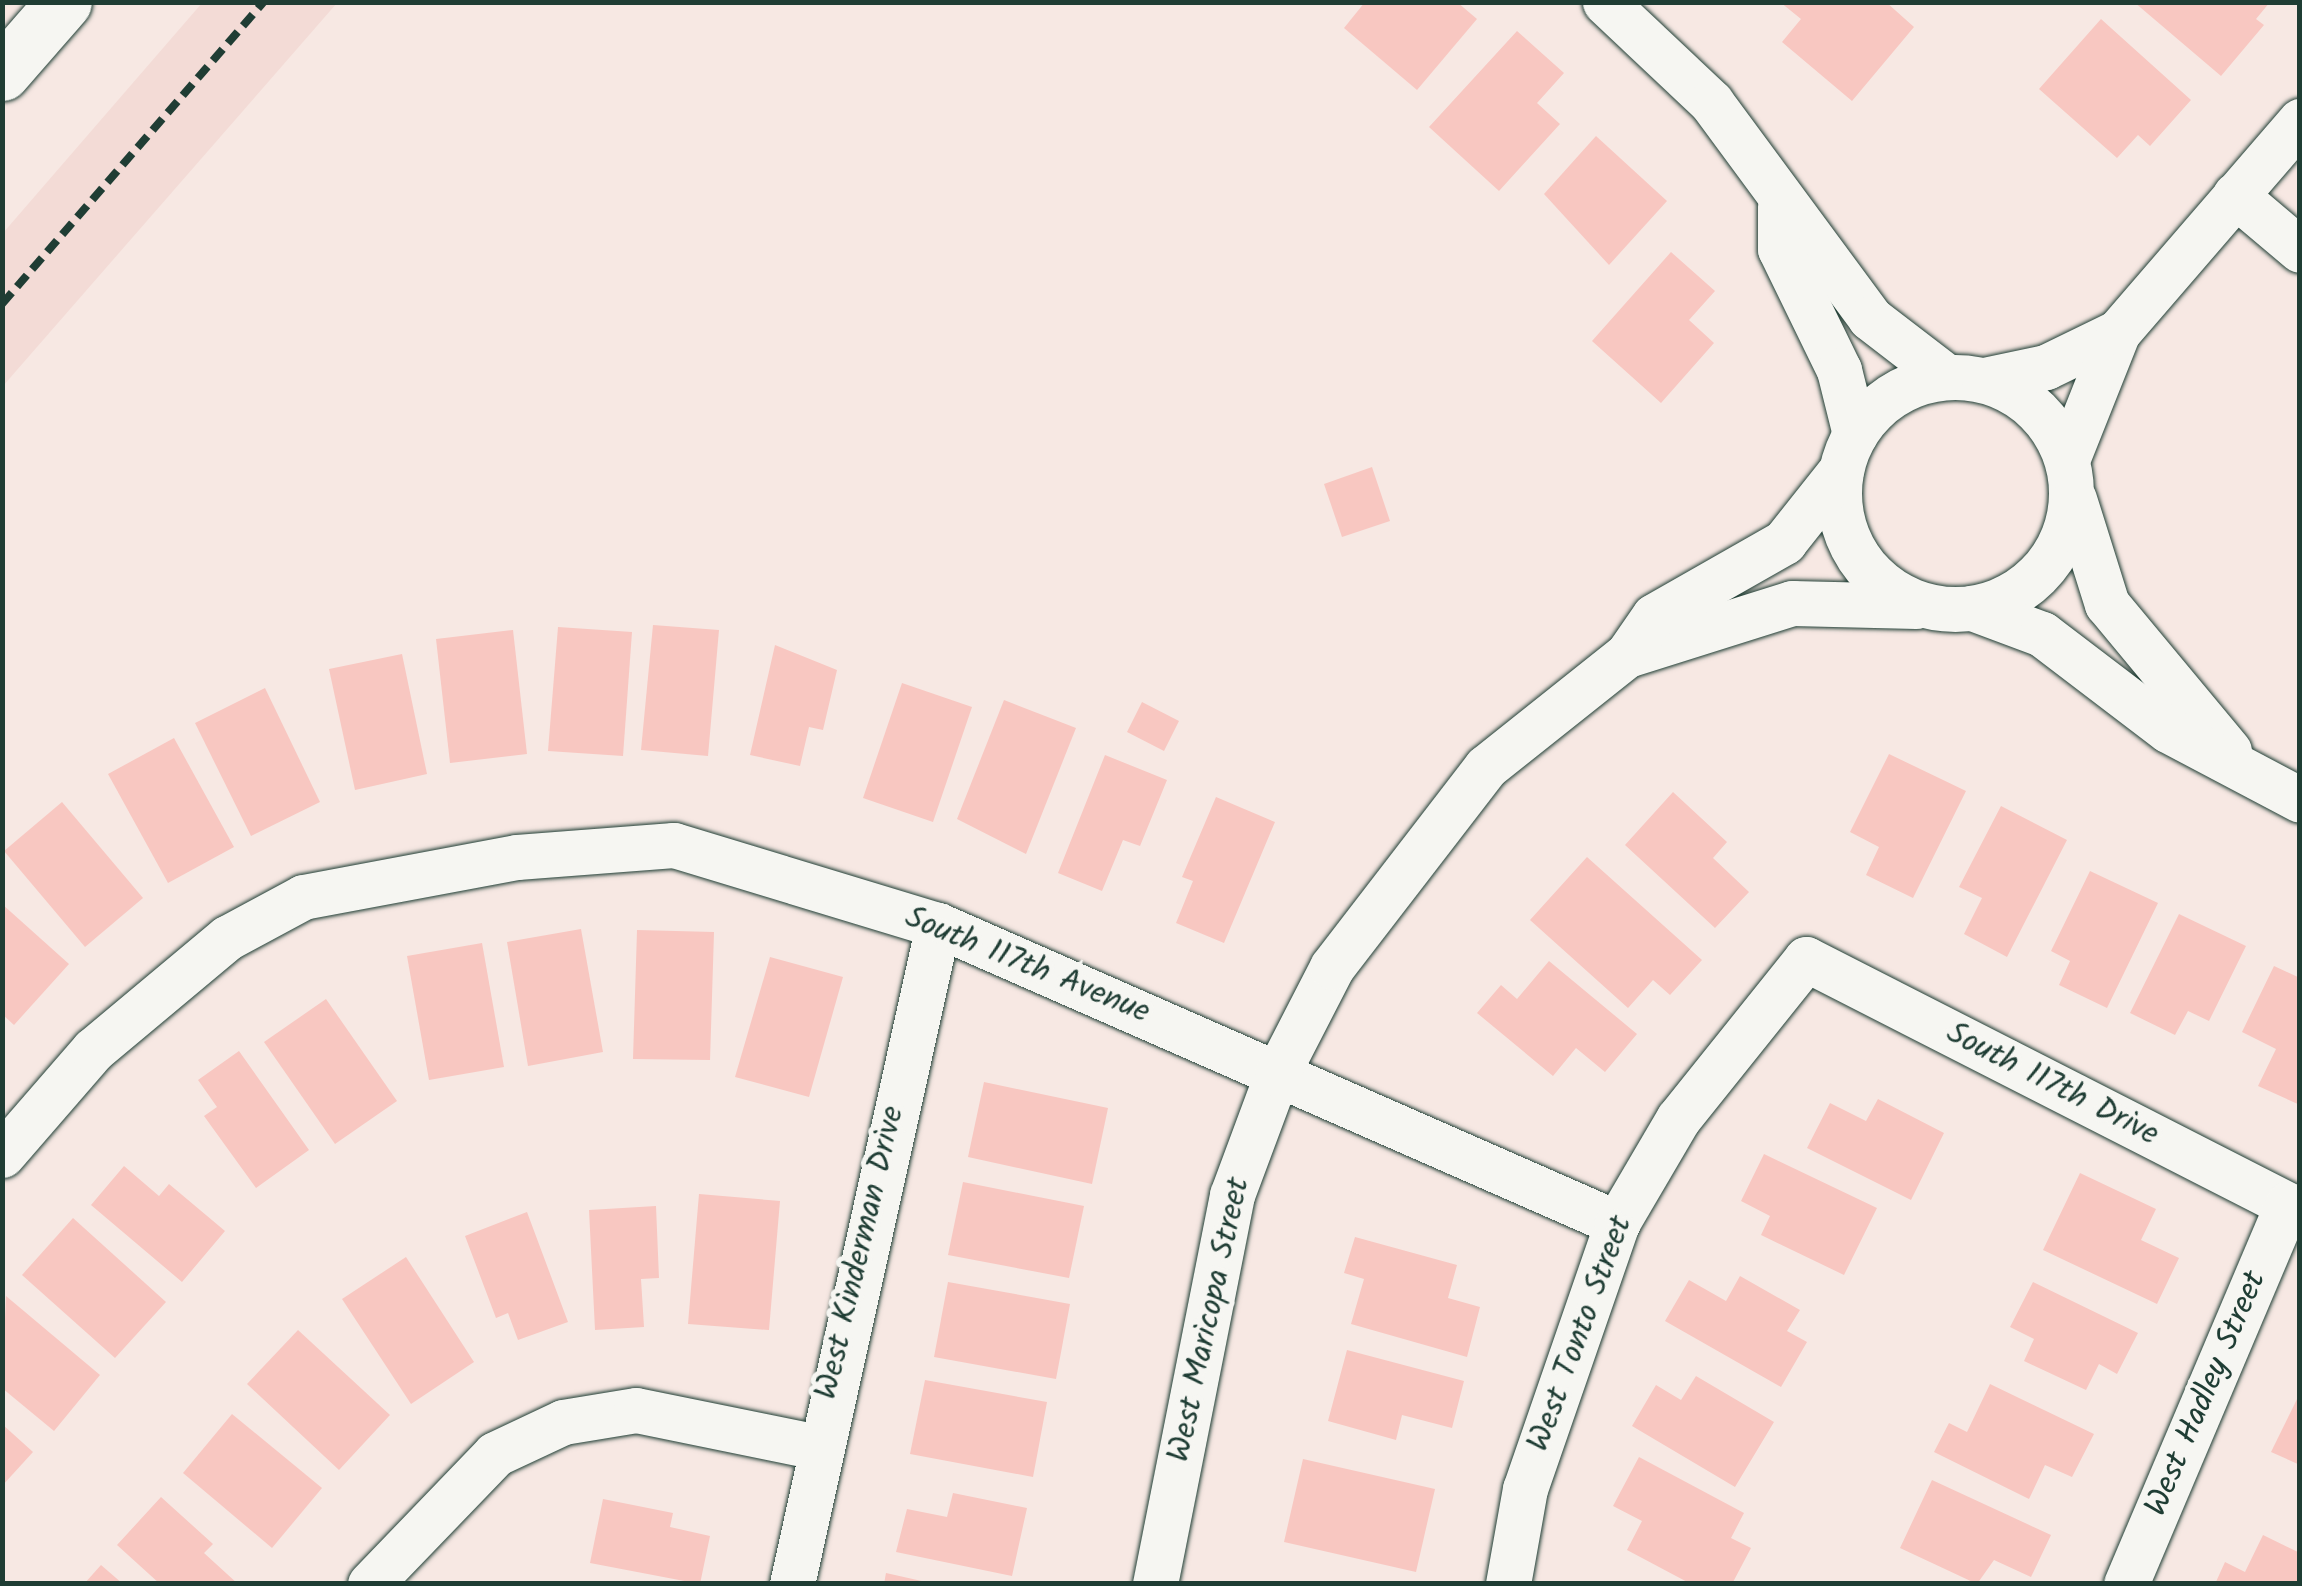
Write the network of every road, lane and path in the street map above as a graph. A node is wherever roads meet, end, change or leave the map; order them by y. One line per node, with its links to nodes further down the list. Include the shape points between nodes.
1 (64, 2): 4 (main road)
2 (1605, 2): 3 (street)
3 (1651, 17): 7 (street)
4 (2, 73)
5 (2300, 121): 6 (street)
6 (2236, 194): 8 (street); 9 (street)
7 (1780, 206): 10 (street, via 1870,318); 11 (street, via 1780,249 1839,370)
8 (2300, 250)
9 (2118, 332): 10 (street, via 2046,367); 12 (street)
10 (1966, 378): 11 (street, via 1910,385); 12 (street, via 2050,424)
11 (1848, 452): 13 (street, via 1849,540 1896,593); 14 (street, West Maricopa Street, via 1784,542 1654,616)
12 (2070, 476): 13 (street, via 2054,555 2031,581); 15 (street, via 2107,604)
13 (1950, 607): 14 (street, West Maricopa Street, via 1792,603); 15 (street, via 2042,634 2168,730)
14 (1627, 655): 19 (street, West Maricopa Street, via 1486,766 1418,845 1332,968)
15 (2237, 760): 16 (street)
16 (2300, 800)
17 (938, 925): 19 (street, South 117th Avenue); 20 (street, South 117th Avenue, via 674,845 405,874 303,896 226,938 93,1050); 23 (street, West Kinderman Drive)
18 (1806, 960): 21 (street, South 117th Drive); 22 (street, West Tonto Street, via 1678,1118)
19 (1277, 1074): 22 (street, South 117th Avenue); 26 (street, West Maricopa Street, via 1232,1196)
20 (2, 1155)
21 (2293, 1208): 28 (street, West Hadley Street)
22 (1616, 1222): 27 (street, West Tonto Street, via 1526,1489)
23 (818, 1448): 24 (street, via 636,1410 563,1422 495,1454); 25 (street, West Kinderman Drive)
24 (370, 1584)
25 (792, 1584)
26 (1155, 1584)
27 (1508, 1584)
28 (2126, 1584)

